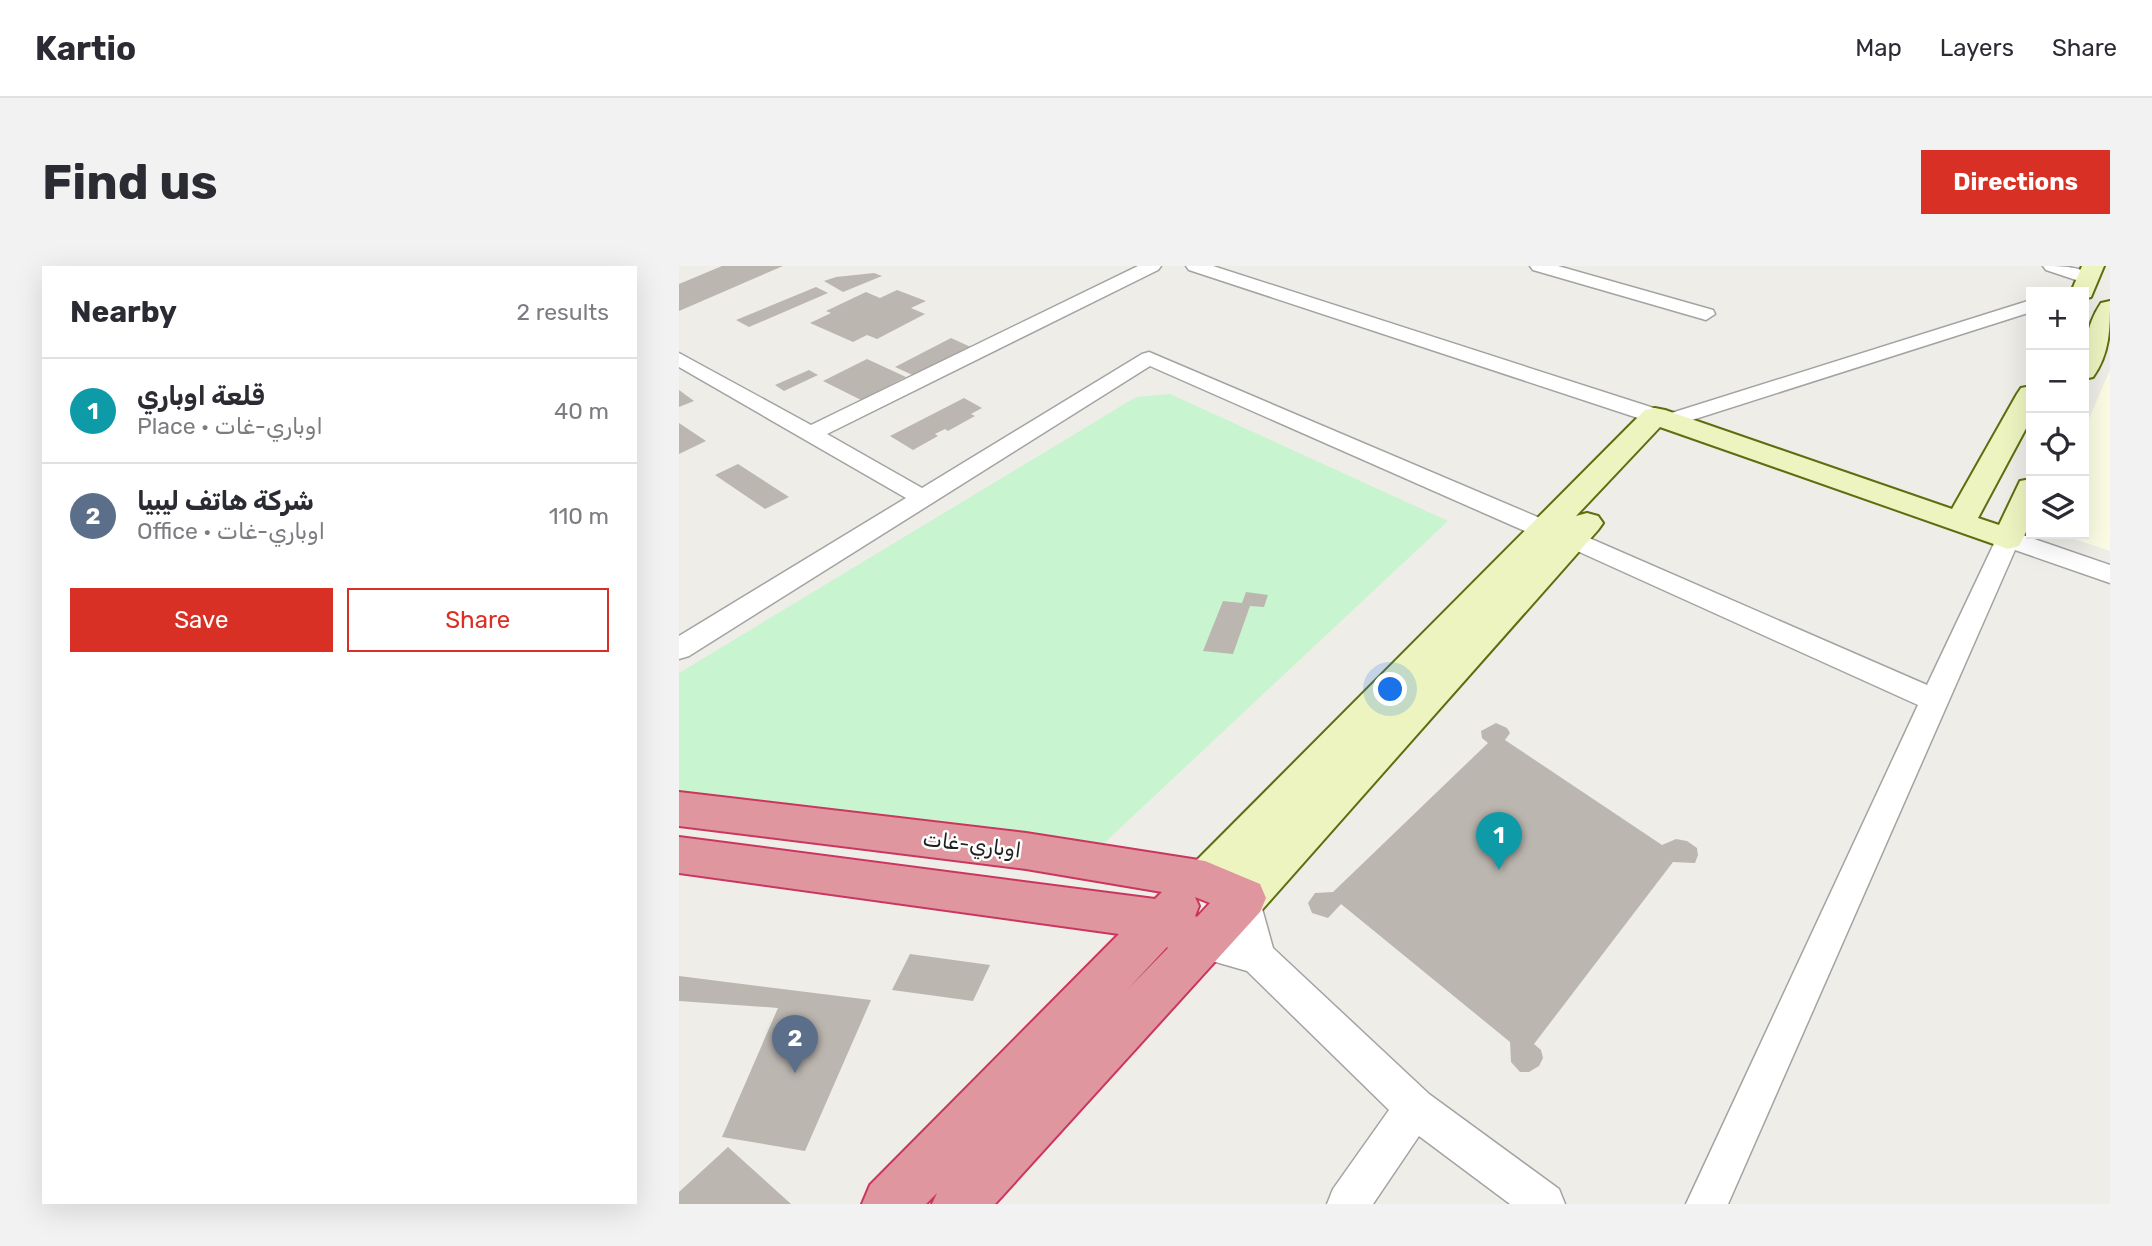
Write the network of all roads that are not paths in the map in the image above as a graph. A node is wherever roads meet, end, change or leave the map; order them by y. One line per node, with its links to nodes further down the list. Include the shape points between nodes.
1 (1152, 266): 13 (street)
2 (1195, 266): 12 (street)
3 (1539, 266): 8 (street)
4 (2052, 266): 5 (street)
5 (2084, 284)
6 (2026, 308): 12 (street)
7 (2110, 308): 10 (street)
8 (1706, 314)
9 (679, 359): 13 (street)
10 (2089, 359)
11 (2026, 403): 16 (street)
12 (1668, 421): 16 (street); 17 (street)
13 (810, 434): 14 (street)
14 (923, 498): 17 (street, via 1149,358); 20 (street)
15 (2026, 499): 18 (street)
16 (1960, 522): 18 (street)
17 (1559, 534): 21 (street); 24 (street)
18 (2008, 539): 19 (street); 21 (street)
19 (2110, 575)
20 (679, 649)
21 (1935, 701): 32 (street)
22 (679, 809): 24 (highway, اوباري-غات, via 1026,851)
23 (679, 855): 25 (highway)
24 (1224, 889): 25 (highway); 26 (street)
25 (1181, 932): 26 (street); 28 (highway); 29 (highway)
26 (1257, 957): 27 (street)
27 (1415, 1108): 30 (street); 31 (street)
28 (889, 1204)
29 (959, 1204)
30 (1348, 1204)
31 (1543, 1204)
32 (1707, 1204)

